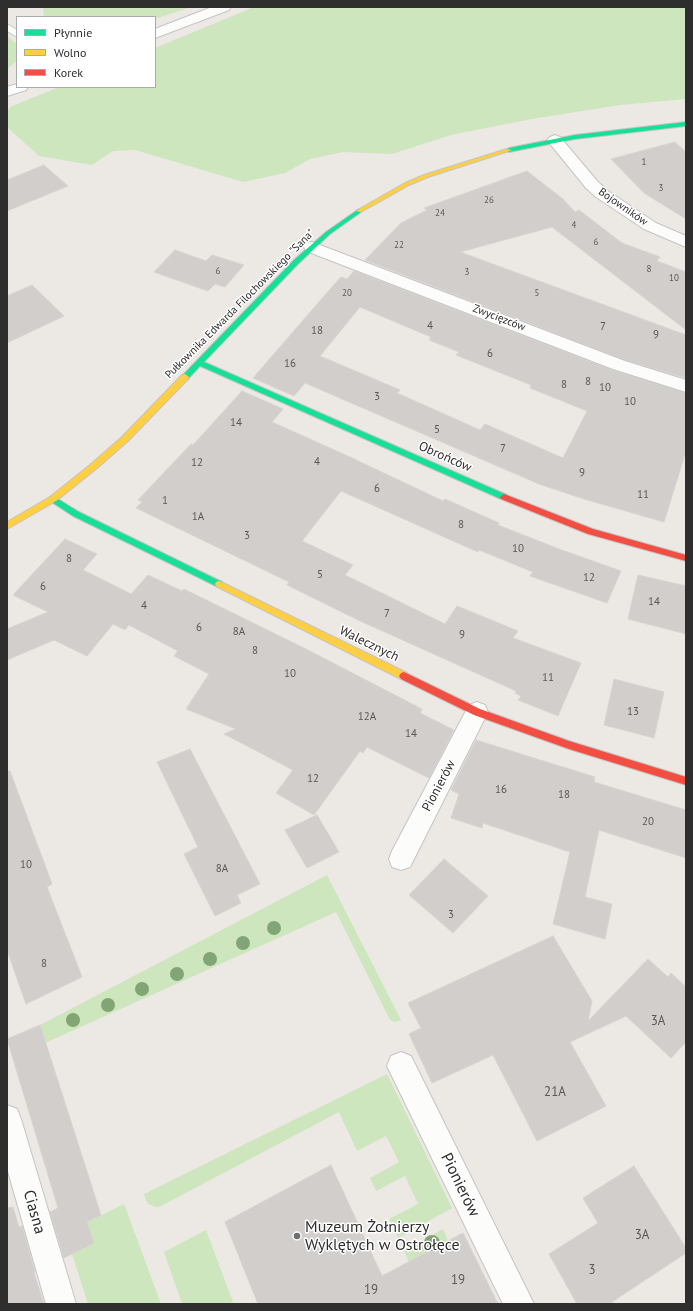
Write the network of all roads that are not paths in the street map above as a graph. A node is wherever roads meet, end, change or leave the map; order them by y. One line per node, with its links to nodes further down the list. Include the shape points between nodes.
1 (224, 7): 4 (street)
2 (7, 27): 3 (lane)
3 (16, 33)
4 (156, 34)
5 (17, 88): 6 (street)
6 (7, 92)
7 (686, 124): 8 (street, Pułkownika Edwarda Filochowskiego "Sana")
8 (555, 140): 9 (street, Bojowników, via 602,194 650,226); 10 (street, Pułkownika Edwarda Filochowskiego "Sana", via 496,152 413,182 359,211)
9 (686, 242)
10 (312, 247): 11 (street, Pułkownika Edwarda Filochowskiego "Sana"); 12 (street, Zwycięzców, via 619,364)
11 (199, 363): 13 (street, Pułkownika Edwarda Filochowskiego "Sana", via 125,439); 15 (street, Obrońców, via 537,511 591,532)
12 (686, 386)
13 (53, 499): 14 (street, Pułkownika Edwarda Filochowskiego "Sana"); 16 (street, Walecznych, via 76,514)
14 (7, 526)
15 (686, 558)
16 (477, 712): 17 (street, Walecznych, via 569,745); 18 (street, Pionierów)
17 (686, 781)
18 (401, 859)
19 (401, 1066): 22 (street, Pionierów)
20 (7, 1120): 21 (street, Ciasna)
21 (61, 1304)
22 (519, 1304)

